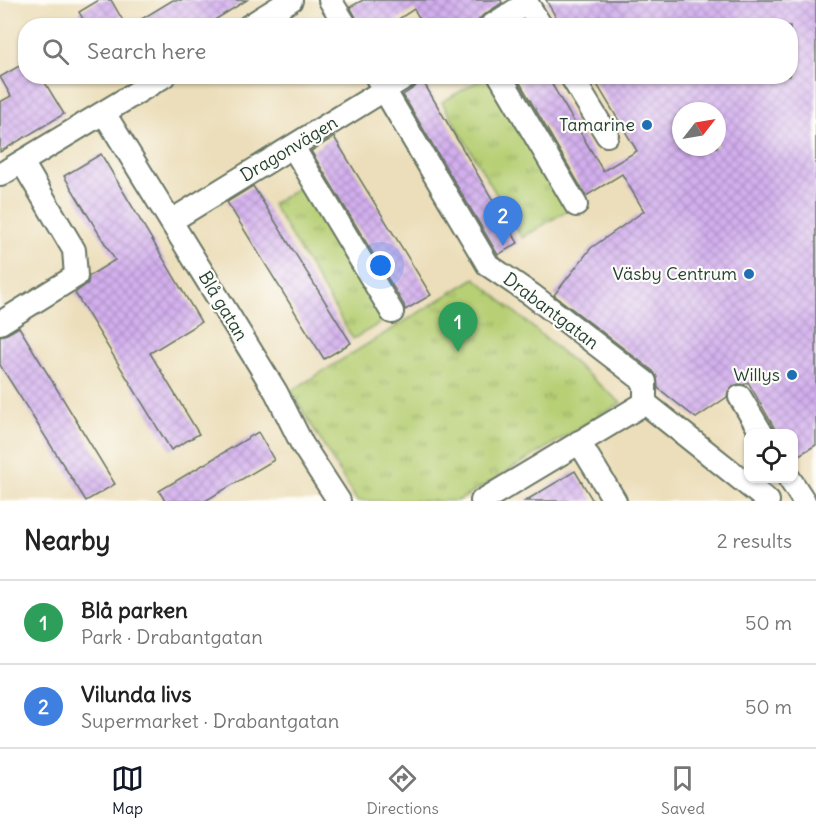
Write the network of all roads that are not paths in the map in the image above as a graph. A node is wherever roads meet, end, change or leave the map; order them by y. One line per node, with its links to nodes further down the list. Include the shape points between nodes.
1 (291, 0): 4 (street)
2 (330, 0): 5 (street)
3 (526, 2): 6 (street); 7 (street)
4 (262, 18)
5 (341, 18)
6 (502, 18)
7 (536, 18)
8 (151, 84): 13 (street)
9 (379, 84): 15 (street, Dragonvägen)
10 (381, 84): 23 (street, Drabantgatan, via 488,265 645,382)
11 (505, 84): 18 (street)
12 (576, 84): 14 (street)
13 (104, 113): 16 (street); 19 (street, Blå gatan)
14 (606, 135)
15 (292, 147): 19 (street, Dragonvägen); 20 (street)
16 (22, 162): 17 (street); 21 (street, via 75,250 76,276)
17 (0, 175)
18 (576, 205)
19 (171, 221): 27 (street, Blå gatan)
20 (392, 312)
21 (0, 323)
22 (740, 397): 24 (street)
23 (645, 403): 25 (street); 30 (street)
24 (759, 429)
25 (579, 442): 28 (street); 29 (street)
26 (792, 483): 31 (street)
27 (339, 501)
28 (482, 501)
29 (615, 501)
30 (768, 501)
31 (804, 501)

